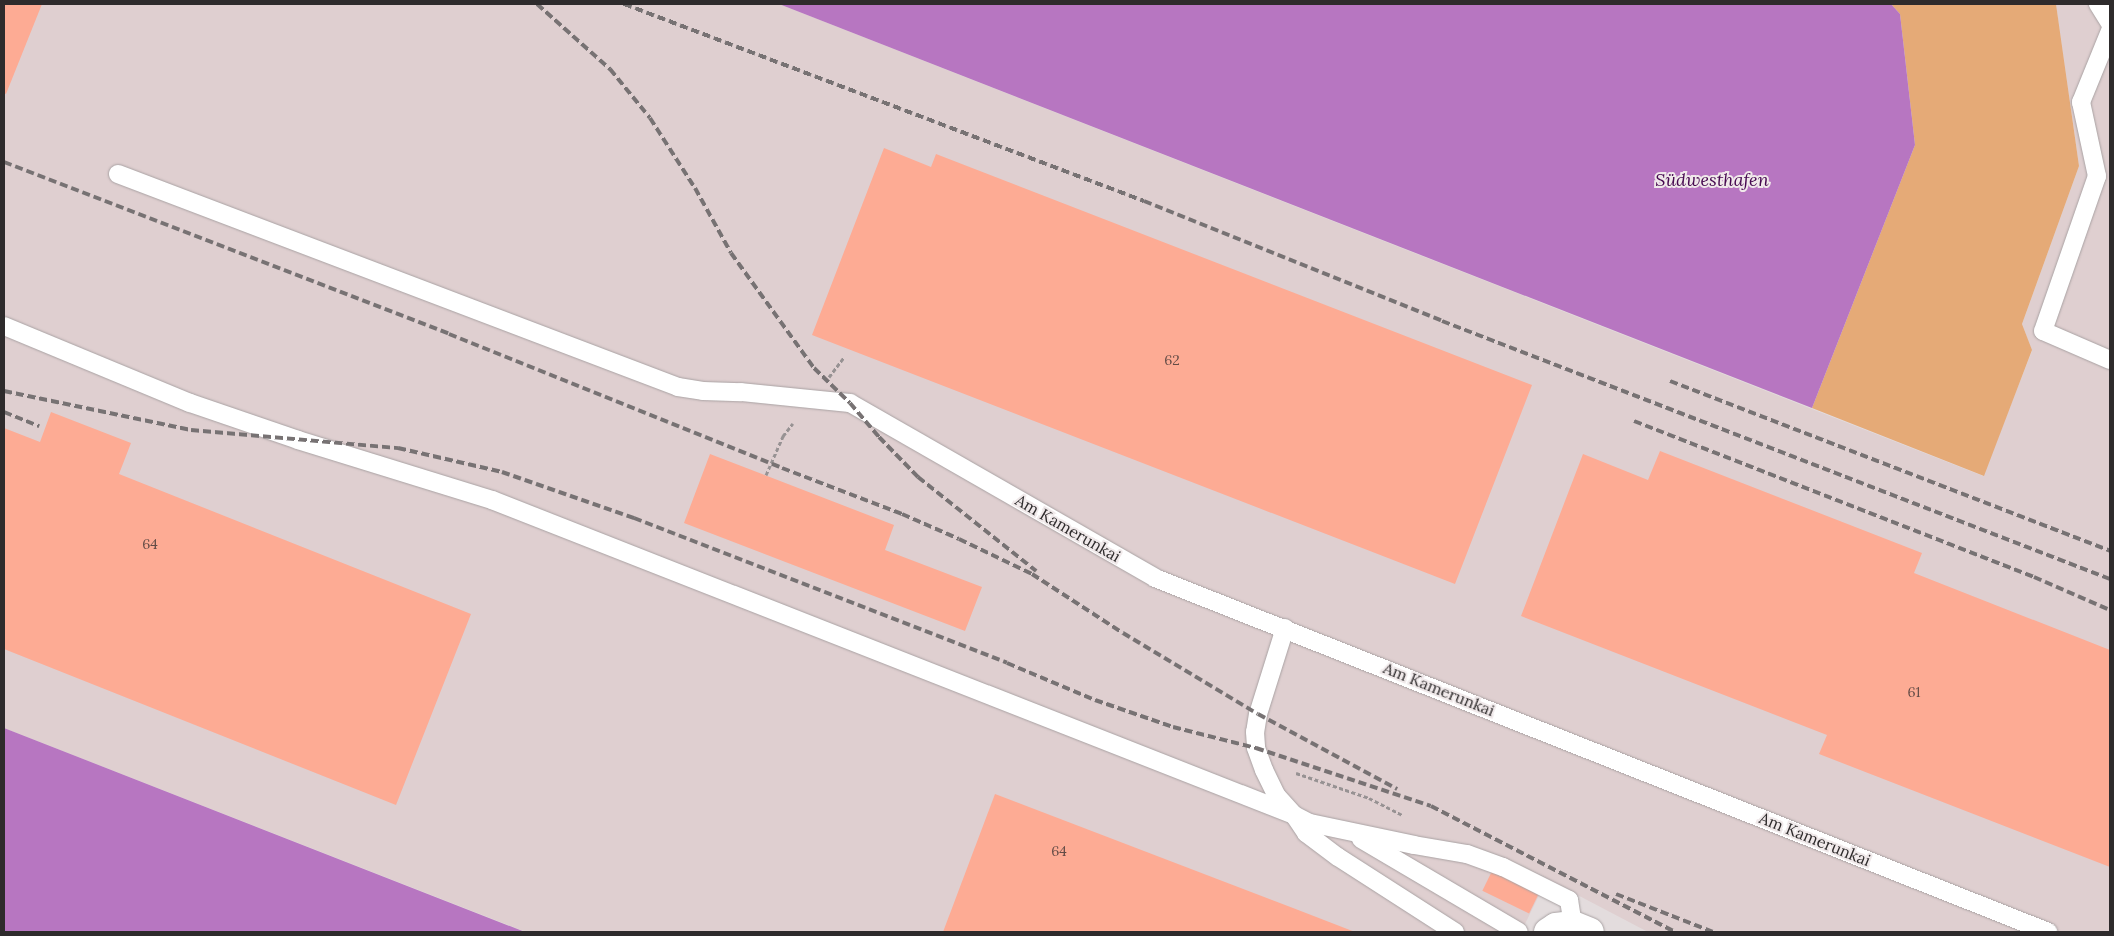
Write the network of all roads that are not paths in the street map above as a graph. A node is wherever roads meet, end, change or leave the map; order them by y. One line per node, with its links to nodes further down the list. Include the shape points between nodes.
1 (2098, 4): 2 (lane)
2 (2110, 24)
3 (2110, 31): 6 (lane, via 2081,102 2097,176 2043,331)
4 (118, 174): 7 (lane, Am Kamerunkai, via 678,387 850,403 1156,578)
5 (4, 326): 8 (lane, via 190,403 492,500)
6 (2110, 360)
7 (1285, 628): 8 (lane, via 1255,732 1256,748 1264,770 1276,795); 13 (lane, Am Kamerunkai)
8 (1294, 814): 9 (lane, via 1310,823); 11 (lane, via 1306,834)
9 (1345, 829): 10 (lane, via 1467,854 1503,867 1569,900); 12 (lane)
10 (1570, 930)
11 (1455, 932)
12 (1519, 932)
13 (2048, 932)

